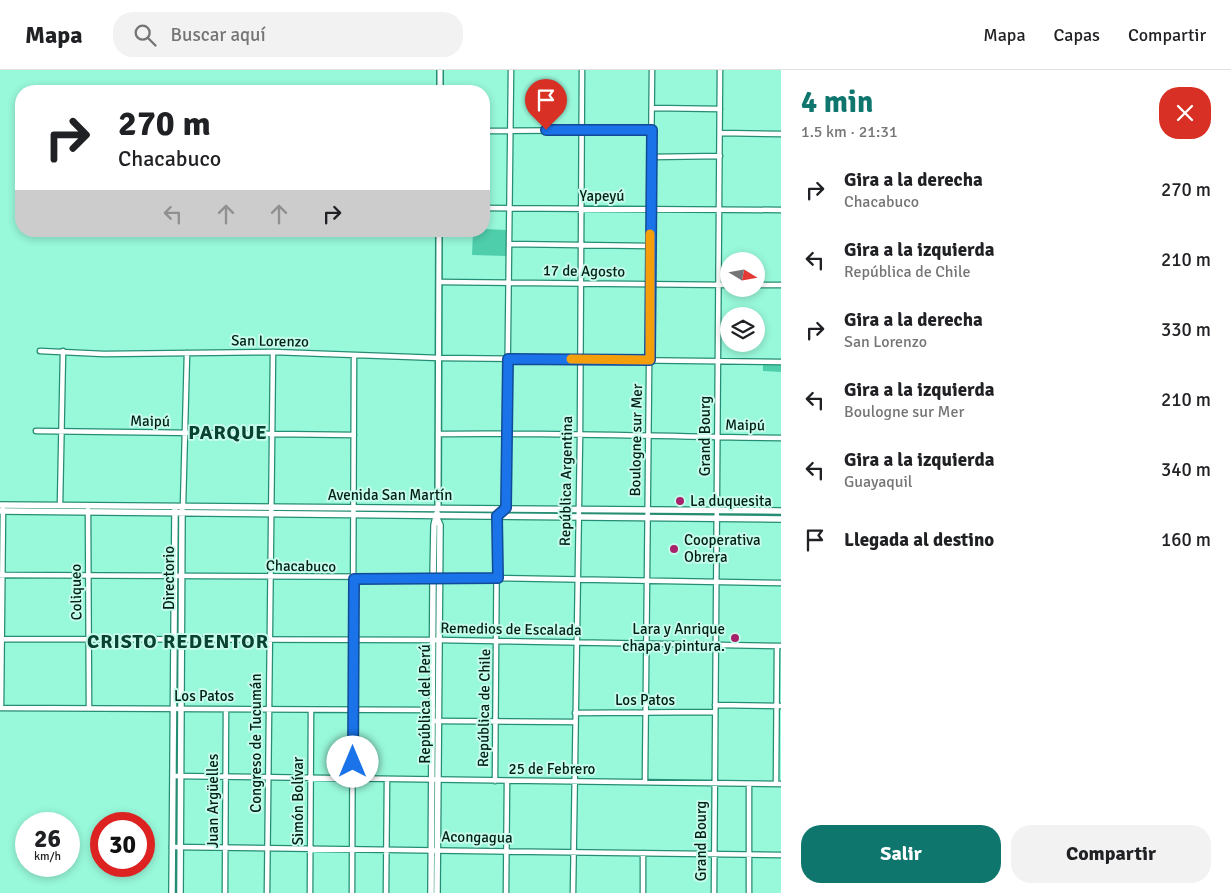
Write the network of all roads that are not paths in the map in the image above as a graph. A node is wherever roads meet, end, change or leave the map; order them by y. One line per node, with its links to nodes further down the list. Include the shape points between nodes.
1 (440, 70): 6 (street)
2 (511, 70): 12 (street)
3 (582, 70): 9 (street, República Argentina)
4 (652, 70): 7 (street, Boulogne sur Mer)
5 (720, 70): 8 (street, Grand Bourg)
6 (440, 85)
7 (652, 108): 8 (street); 10 (street, Boulogne sur Mer)
8 (720, 109): 13 (street, Grand Bourg)
9 (581, 130): 10 (street); 12 (street); 19 (street, República Argentina)
10 (652, 130): 16 (street, Boulogne sur Mer)
11 (490, 131): 12 (street)
12 (510, 131): 18 (street)
13 (720, 133): 14 (street); 15 (street, Grand Bourg)
14 (781, 134)
15 (720, 156): 16 (street); 21 (street, Grand Bourg)
16 (652, 157): 20 (street, Boulogne sur Mer)
17 (490, 208): 18 (street, Yapeyú)
18 (509, 208): 19 (street, Yapeyú); 24 (street)
19 (581, 208): 20 (street, Yapeyú); 25 (street, República Argentina)
20 (651, 208): 21 (street, Yapeyú); 26 (street, Boulogne sur Mer)
21 (719, 209): 22 (street, Yapeyú); 33 (street, Grand Bourg)
22 (781, 210)
23 (439, 237): 27 (street, República del Perú)
24 (509, 244): 25 (street); 28 (street)
25 (581, 245): 26 (street); 29 (street, República Argentina)
26 (650, 246): 30 (street, Boulogne sur Mer)
27 (439, 282): 28 (street, 17 de Agosto); 39 (street, República del Perú)
28 (509, 283): 29 (street, 17 de Agosto); 40 (street)
29 (580, 284): 30 (street, 17 de Agosto); 41 (street, República Argentina)
30 (650, 285): 33 (street, 17 de Agosto); 42 (street, Boulogne sur Mer)
31 (765, 285): 32 (street)
32 (781, 285)
33 (719, 286): 43 (street, Grand Bourg)
34 (40, 351): 35 (street, San Lorenzo)
35 (63, 352): 37 (street, San Lorenzo); 46 (street)
36 (273, 352): 37 (street, San Lorenzo); 38 (street, San Lorenzo); 50 (street, Congreso de Tucumán)
37 (187, 353): 48 (street, Directorio)
38 (354, 355): 39 (street, San Lorenzo); 51 (street)
39 (439, 358): 40 (street); 49 (street, República del Perú)
40 (508, 359): 41 (street); 47 (street)
41 (580, 360): 42 (street); 52 (street, República Argentina)
42 (650, 360): 43 (street); 53 (street, Boulogne sur Mer)
43 (718, 361): 44 (street); 54 (street, Grand Bourg)
44 (781, 362)
45 (36, 431): 46 (street, Maipú)
46 (62, 432): 48 (street, Maipú); 56 (street)
47 (507, 432): 49 (street, Maipú); 52 (street, Maipú); 59 (street)
48 (185, 434): 50 (street, Maipú); 61 (street, Directorio)
49 (438, 434): 57 (street, República del Perú)
50 (270, 435): 51 (street, Maipú); 64 (street, Congreso de Tucumán)
51 (354, 435): 66 (street)
52 (580, 436): 53 (street, Maipú); 62 (street, República Argentina)
53 (649, 436): 54 (street, Maipú); 63 (street, Boulogne sur Mer)
54 (717, 437): 55 (street, Maipú); 65 (street, Grand Bourg)
55 (781, 438)
56 (60, 505): 58 (main road, Avenida San Martín); 60 (main road, Avenida San Martín)
57 (438, 507): 59 (main road, Avenida San Martín); 66 (main road, Avenida San Martín); 68 (main road, República del Perú)
58 (2, 508): 60 (main road, Avenida San Martín); 74 (street)
59 (506, 508): 62 (main road, Avenida San Martín); 69 (street)
60 (88, 509): 61 (main road, Avenida San Martín); 75 (street, Coliqueo)
61 (179, 509): 64 (main road, Avenida San Martín); 76 (main road, Directorio); 77 (main road, Directorio)
62 (579, 509): 63 (main road, Avenida San Martín); 70 (street, República Argentina)
63 (648, 509): 65 (main road, Avenida San Martín); 71 (street, Boulogne sur Mer)
64 (270, 510): 66 (main road, Avenida San Martín); 78 (street, Congreso de Tucumán)
65 (717, 510): 67 (main road, Avenida San Martín); 72 (street, Grand Bourg)
66 (354, 511): 68 (main road, Avenida San Martín); 81 (street)
67 (781, 511)
68 (436, 516): 69 (main road, Avenida San Martín); 79 (main road, República del Perú)
69 (497, 516): 70 (main road, Avenida San Martín); 80 (street, República de Chile)
70 (578, 517): 71 (main road, Avenida San Martín); 82 (street, República Argentina)
71 (648, 518): 72 (main road, Avenida San Martín); 83 (street, Boulogne sur Mer)
72 (717, 519): 73 (main road, Avenida San Martín); 84 (street, Grand Bourg)
73 (781, 520)
74 (2, 576): 75 (street, Chacabuco); 86 (street)
75 (88, 576): 76 (street, Chacabuco); 87 (street, Coliqueo)
76 (174, 577): 77 (street, Chacabuco); 88 (main road, Directorio)
77 (182, 577): 78 (street, Chacabuco); 89 (main road, Directorio)
78 (270, 578): 81 (street, Chacabuco); 90 (street, Congreso de Tucumán)
79 (436, 578): 80 (street, Chacabuco); 81 (street, Chacabuco); 92 (main road, República del Perú)
80 (498, 578): 82 (street, Chacabuco); 93 (street, República de Chile)
81 (354, 579): 91 (street)
82 (578, 580): 83 (street, Chacabuco); 94 (street, República Argentina)
83 (648, 581): 84 (street, Chacabuco); 95 (street, Boulogne sur Mer)
84 (716, 583): 85 (street, Chacabuco); 96 (street, Grand Bourg)
85 (781, 583)
86 (1, 639): 87 (street, Remedios de Escalada); 100 (street)
87 (89, 639): 88 (street, Remedios de Escalada); 101 (street, Coliqueo)
88 (173, 640): 89 (street, Remedios de Escalada); 102 (main road, Directorio)
89 (181, 640): 90 (street, Remedios de Escalada); 103 (main road, Directorio)
90 (270, 640): 91 (street, Remedios de Escalada); 105 (street, Congreso de Tucumán)
91 (354, 640): 92 (street, Remedios de Escalada); 107 (street)
92 (435, 640): 93 (street, Remedios de Escalada); 108 (main road, República del Perú)
93 (497, 642): 94 (street, Remedios de Escalada); 114 (street, República de Chile)
94 (577, 642): 95 (street, Remedios de Escalada); 111 (street, República Argentina)
95 (645, 645): 96 (street, Remedios de Escalada); 109 (street, Boulogne sur Mer)
96 (716, 646): 97 (street, Remedios de Escalada); 98 (street, Grand Bourg)
97 (779, 646): 99 (street)
98 (715, 705): 99 (street); 110 (street, Grand Bourg)
99 (779, 706): 129 (street)
100 (1, 708): 101 (street, Los Patos)
101 (89, 708): 102 (street, Los Patos)
102 (173, 708): 103 (street, Los Patos); 115 (main road, Directorio)
103 (181, 708): 104 (street, Los Patos); 116 (main road, Directorio)
104 (226, 709): 105 (street, Los Patos); 117 (street, Juan Argüelles)
105 (269, 709): 106 (street, Los Patos); 118 (street, Congreso de Tucumán)
106 (311, 710): 107 (street, Los Patos); 119 (street, Simón Bolívar)
107 (353, 710): 108 (street, Los Patos); 120 (street)
108 (434, 710): 112 (main road, República del Perú)
109 (645, 712): 110 (street, Los Patos); 111 (street, Los Patos); 125 (street, Boulogne sur Mer)
110 (715, 712): 127 (street, Grand Bourg)
111 (575, 713): 113 (street, República Argentina)
112 (434, 721): 114 (street); 122 (main road, República del Perú)
113 (575, 722): 114 (street); 126 (street, República Argentina)
114 (496, 723): 123 (street, República de Chile)
115 (173, 776): 116 (street, 25 de Febrero); 130 (main road, Directorio)
116 (180, 776): 117 (street, 25 de Febrero); 131 (main road, Directorio)
117 (226, 777): 118 (street, 25 de Febrero); 132 (street, Juan Argüelles)
118 (269, 778): 119 (street, 25 de Febrero); 133 (street, Congreso de Tucumán)
119 (311, 778): 120 (street, 25 de Febrero); 134 (street, Simón Bolívar)
120 (353, 779): 121 (street, 25 de Febrero); 136 (street)
121 (387, 779): 122 (street, 25 de Febrero); 137 (street)
122 (434, 780): 123 (street, 25 de Febrero); 135 (main road, República del Perú)
123 (495, 781): 124 (street, 25 de Febrero)
124 (507, 781): 126 (street, 25 de Febrero); 138 (street, República de Chile)
125 (645, 781): 126 (street, 25 de Febrero); 127 (street, 25 de Febrero)
126 (575, 782): 139 (street, República Argentina)
127 (714, 783): 128 (street, 25 de Febrero); 141 (street, Grand Bourg)
128 (749, 784): 129 (street, 25 de Febrero); 142 (street)
129 (778, 784)
130 (172, 846): 131 (street, Acongagua); 144 (main road, Directorio)
131 (180, 847): 132 (street, Acongagua); 145 (main road, Directorio)
132 (225, 847): 133 (street, Acongagua); 146 (street, Juan Argüelles)
133 (268, 848): 134 (street, Acongagua); 147 (street, Congreso de Tucumán)
134 (310, 848): 136 (street, Acongagua); 148 (street, Simón Bolívar)
135 (434, 848): 137 (street, Acongagua); 138 (street, Acongagua); 151 (main road, República del Perú); 152 (main road, República del Perú)
136 (352, 849): 137 (street, Acongagua); 149 (street)
137 (386, 850): 150 (street)
138 (507, 850): 139 (street, Acongagua); 153 (street, República de Chile)
139 (574, 852): 140 (street, Acongagua); 154 (street, República Argentina)
140 (643, 853): 141 (street, Acongagua); 155 (street)
141 (714, 854): 142 (street, Acongagua); 156 (street, Grand Bourg)
142 (749, 854): 143 (street, Acongagua); 157 (street)
143 (781, 854)
144 (172, 893)
145 (180, 893)
146 (225, 893)
147 (267, 893)
148 (310, 893)
149 (352, 893)
150 (386, 893)
151 (431, 893)
152 (436, 893)
153 (506, 893)
154 (573, 893)
155 (643, 893)
156 (714, 893)
157 (749, 893)

